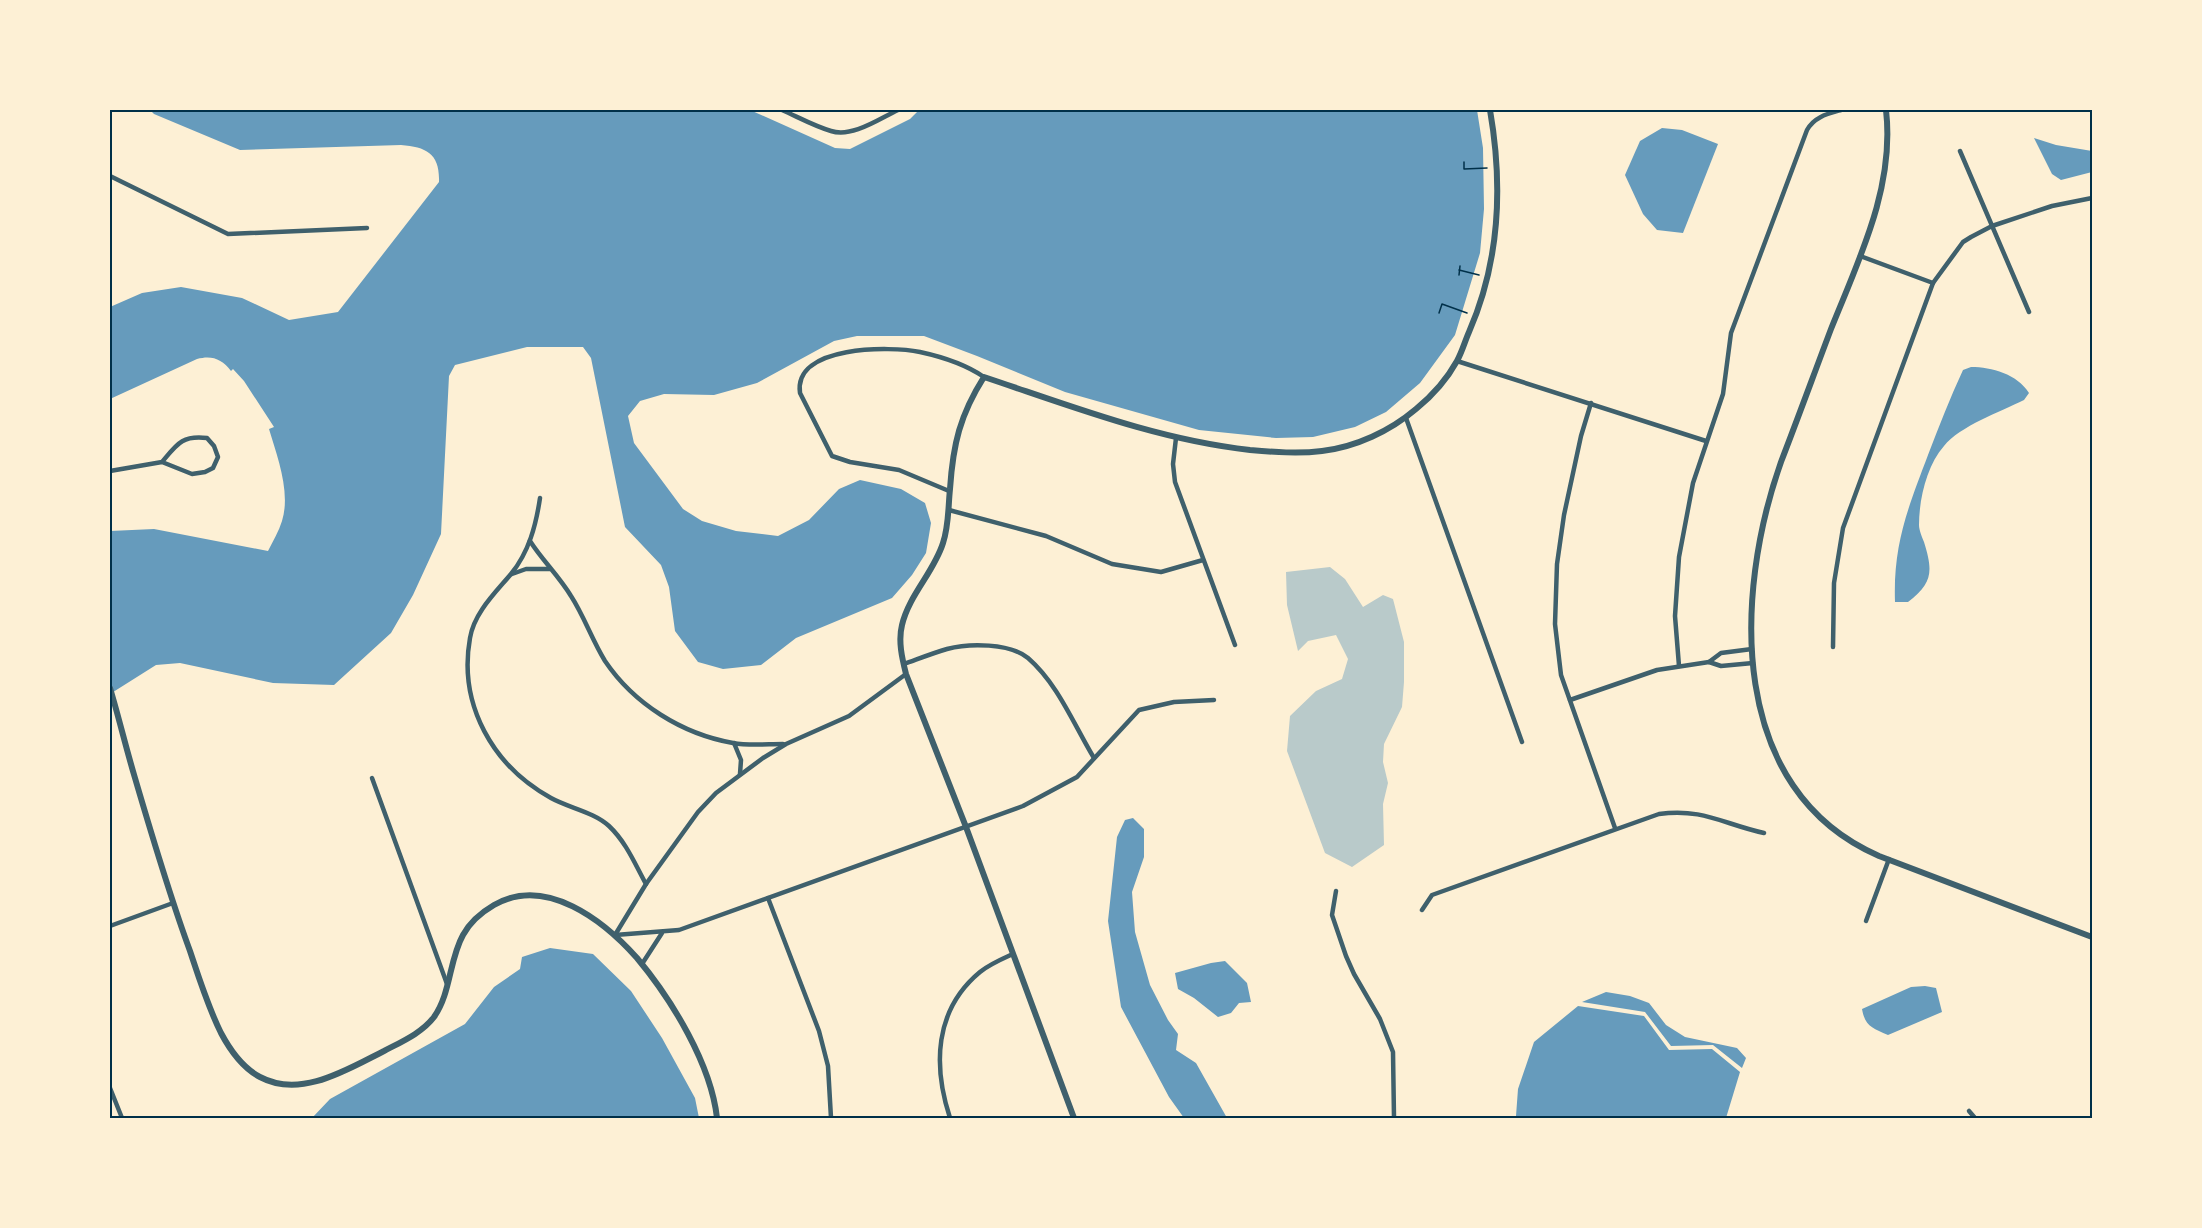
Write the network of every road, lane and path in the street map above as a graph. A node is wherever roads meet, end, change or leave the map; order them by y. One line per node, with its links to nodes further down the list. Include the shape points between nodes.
1 (782, 110): 2 (street, via 831,131 843,132)
2 (898, 110)
3 (1490, 110): 22 (street, via 1498,176 1494,246 1481,301)
4 (1840, 110): 27 (street, via 1808,127 1729,338 1723,393)
5 (1886, 110): 13 (street, via 1886,168)
6 (1960, 151): 11 (street)
7 (1464, 162): 8 (path, via 1464,169)
8 (1488, 168)
9 (110, 176): 12 (street, via 228,234)
10 (2092, 198): 11 (street, via 2065,202)
11 (1992, 226): 18 (street, via 1963,242); 19 (street)
12 (367, 228)
13 (1860, 256): 18 (street); 39 (street, via 1770,492 1754,579)
14 (1460, 266): 15 (path)
15 (1459, 270): 16 (path); 17 (path)
16 (1459, 275)
17 (1479, 275)
18 (1933, 283): 38 (street, via 1843,528 1834,583)
19 (2029, 312)
20 (1467, 313): 21 (path, via 1442,304)
21 (1439, 314)
22 (1457, 361): 24 (street); 25 (street, via 1430,397)
23 (984, 377): 26 (street); 30 (street, via 960,422); 30 (street, via 960,364 919,352 863,350 821,360 806,371 799,389 832,456 899,470)
24 (1591, 403): 27 (street); 47 (street, via 1564,515 1557,564 1558,664)
25 (1406, 418): 26 (street, via 1366,439 1323,451 1253,450); 48 (street)
26 (1176, 438): 34 (street, via 1174,479)
27 (1706, 441): 43 (street, via 1679,557 1675,616)
28 (162, 462): 28 (street, via 192,474 213,468 218,457 207,438 194,436 182,440); 29 (street)
29 (110, 471)
30 (949, 491): 32 (street)
31 (540, 498): 33 (street)
32 (949, 510): 34 (street, via 1046,536 1112,564 1167,572); 42 (street, via 938,558 902,625)
33 (530, 541): 35 (street); 36 (street)
34 (1203, 560): 37 (street)
35 (550, 569): 36 (street, via 526,568); 49 (street, via 571,595 606,662 637,697 674,723)
36 (510, 575): 58 (street, via 492,595 470,634 468,677 474,712 495,748 519,774 553,799 607,824)
37 (1235, 645)
38 (1833, 647)
39 (1752, 649): 40 (street, via 1721,653); 41 (street)
40 (1709, 662): 41 (street, via 1721,666); 43 (street)
41 (1753, 663): 57 (street, via 1765,729 1779,763 1796,789 1840,833)
42 (904, 664): 44 (street); 51 (street, via 947,649 980,644 1018,652 1054,688)
43 (1679, 666): 47 (street, via 1649,672)
44 (906, 674): 50 (street, via 849,716); 54 (street)
45 (110, 688): 61 (street)
46 (1214, 700): 51 (street, via 1174,702 1139,710)
47 (1570, 700): 55 (street)
48 (1522, 742)
49 (734, 743): 50 (street); 52 (street, via 741,760)
50 (786, 744): 52 (street)
51 (1094, 758): 54 (street, via 1077,777 1056,790)
52 (740, 774): 58 (street, via 698,812)
53 (372, 778): 70 (street)
54 (966, 827): 60 (street); 68 (street)
55 (1616, 828): 56 (street, via 1683,811); 62 (street, via 1432,895)
56 (1764, 833)
57 (1888, 859): 63 (street); 67 (street)
58 (646, 884): 66 (street)
59 (1336, 891): 78 (street, via 1332,915 1348,962 1380,1019 1393,1052)
60 (768, 898): 65 (street); 75 (street, via 819,1031 828,1066)
61 (173, 903): 64 (street); 70 (street, via 221,1034 240,1062 266,1081 283,1085 317,1081 403,1041 433,1018)
62 (1422, 910)
63 (1866, 921)
64 (110, 926)
65 (662, 933): 66 (street); 69 (street)
66 (615, 935): 69 (street); 70 (street, via 562,902 530,895 509,898 489,908 470,925 460,941)
67 (2092, 937)
68 (1013, 954): 76 (street, via 986,968 954,1000 939,1050); 77 (street)
69 (642, 964): 74 (street, via 668,1001 698,1057 710,1083)
70 (447, 986)
71 (110, 1088): 73 (street)
72 (1970, 1111): 79 (street)
73 (122, 1119)
74 (717, 1119)
75 (831, 1119)
76 (950, 1119)
77 (1074, 1119)
78 (1394, 1119)
79 (1976, 1119)

